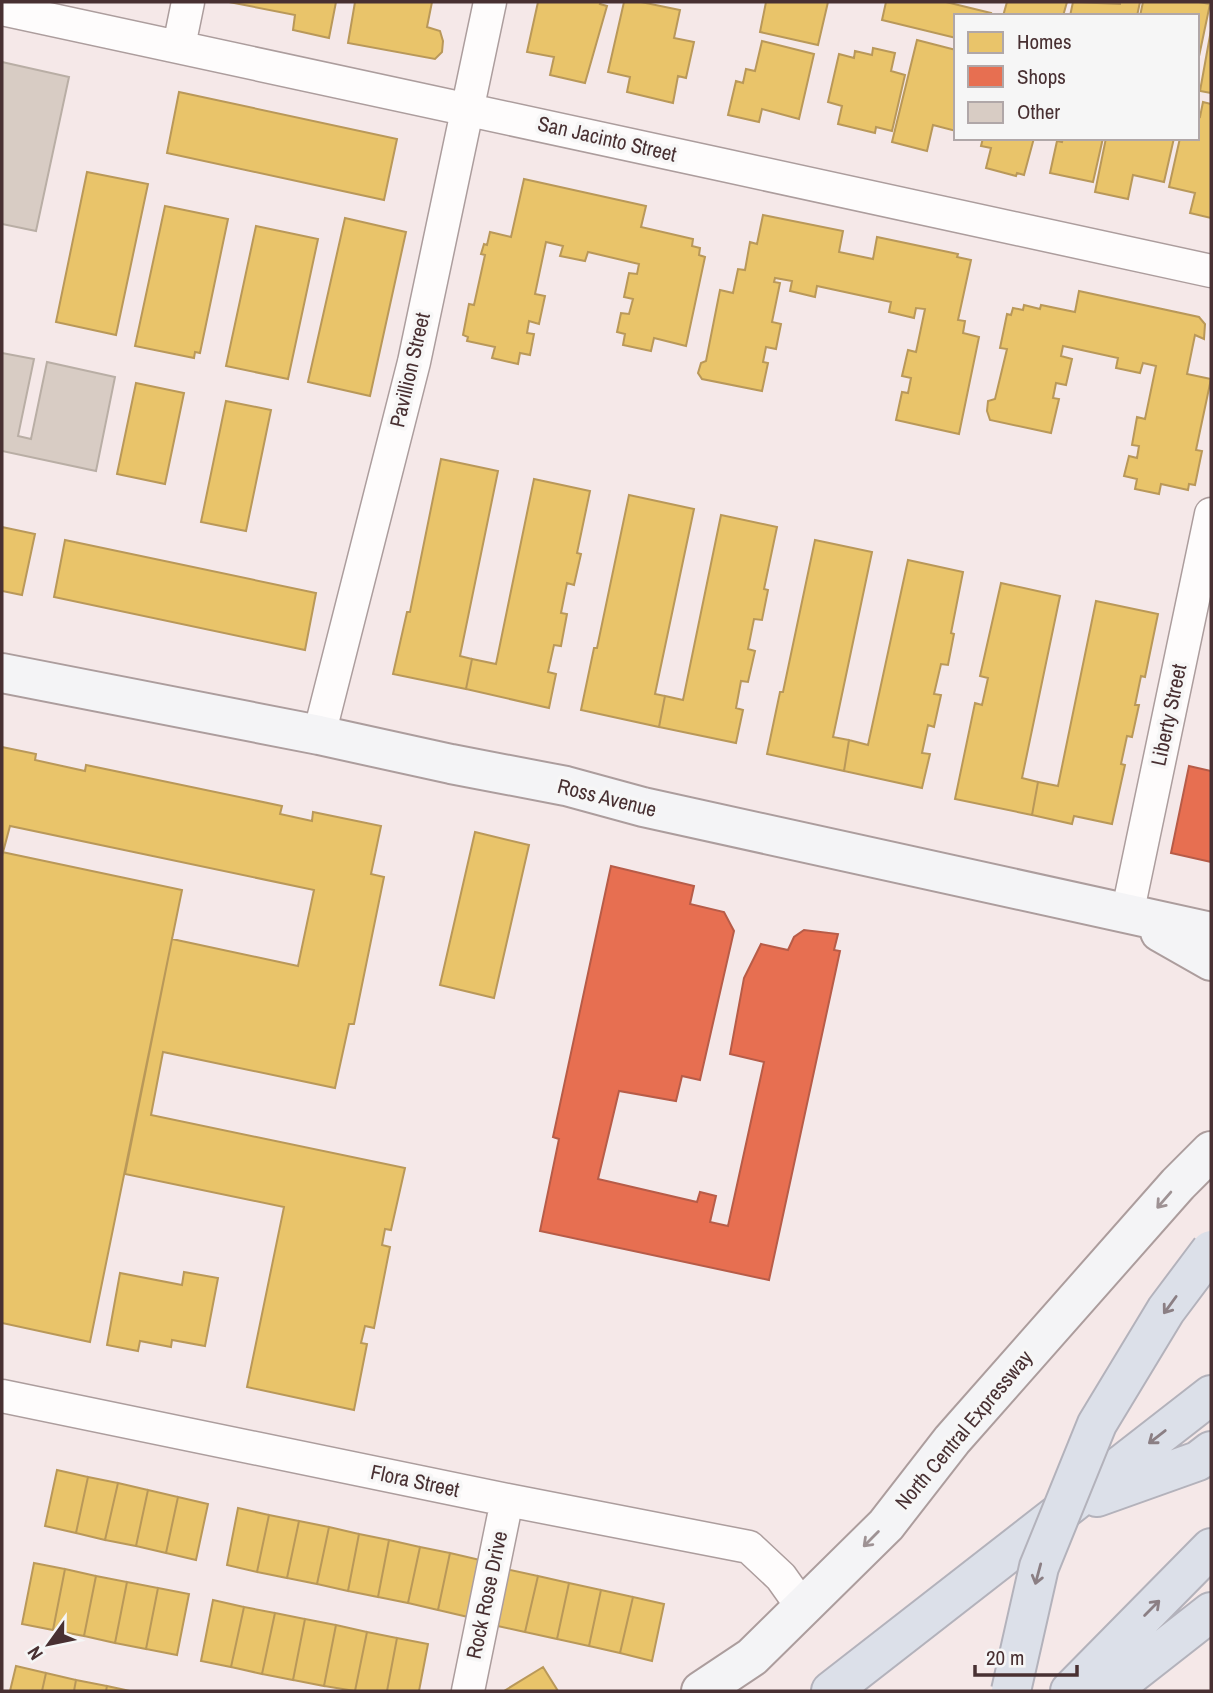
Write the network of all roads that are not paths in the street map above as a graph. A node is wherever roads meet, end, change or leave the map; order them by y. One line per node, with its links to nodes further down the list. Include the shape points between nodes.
1 (188, 2): 4 (street)
2 (490, 2): 5 (street, Pavillion Street)
3 (2, 9): 4 (street, San Jacinto Street)
4 (179, 46): 5 (street, San Jacinto Street)
5 (468, 107): 6 (street, San Jacinto Street); 9 (street, Pavillion Street, via 414,362)
6 (1211, 271)
7 (1211, 514): 10 (street, Liberty Street)
8 (2, 673): 9 (main road, Ross Avenue)
9 (319, 735): 10 (main road, Ross Avenue, via 566,786)
10 (1127, 915): 11 (main road, Ross Avenue); 12 (main road)
11 (1211, 932)
12 (1211, 961)
13 (1211, 1151): 22 (main road, North Central Expressway, one-way to 22, via 952,1440 886,1525)
14 (1211, 1251): 28 (highway, one-way to 28, bridge, via 1166,1310 1097,1424 1039,1567)
15 (1211, 1395): 19 (highway, one-way to 19)
16 (3, 1403): 18 (street, Flora Street)
17 (1211, 1451): 19 (highway, via 1198,1461)
18 (507, 1500): 22 (street, Flora Street, via 749,1547 781,1577); 24 (street, Rock Rose Drive)
19 (1063, 1509): 21 (highway)
20 (1211, 1548): 29 (highway, one-way to 20)
21 (973, 1580): 26 (highway); 27 (highway)
22 (803, 1608): 25 (main road, North Central Expressway, via 752,1657)
23 (1211, 1612): 30 (highway)
24 (468, 1691)
25 (701, 1691)
26 (803, 1691)
27 (831, 1691)
28 (1011, 1691)
29 (1070, 1691)
30 (1110, 1691)

